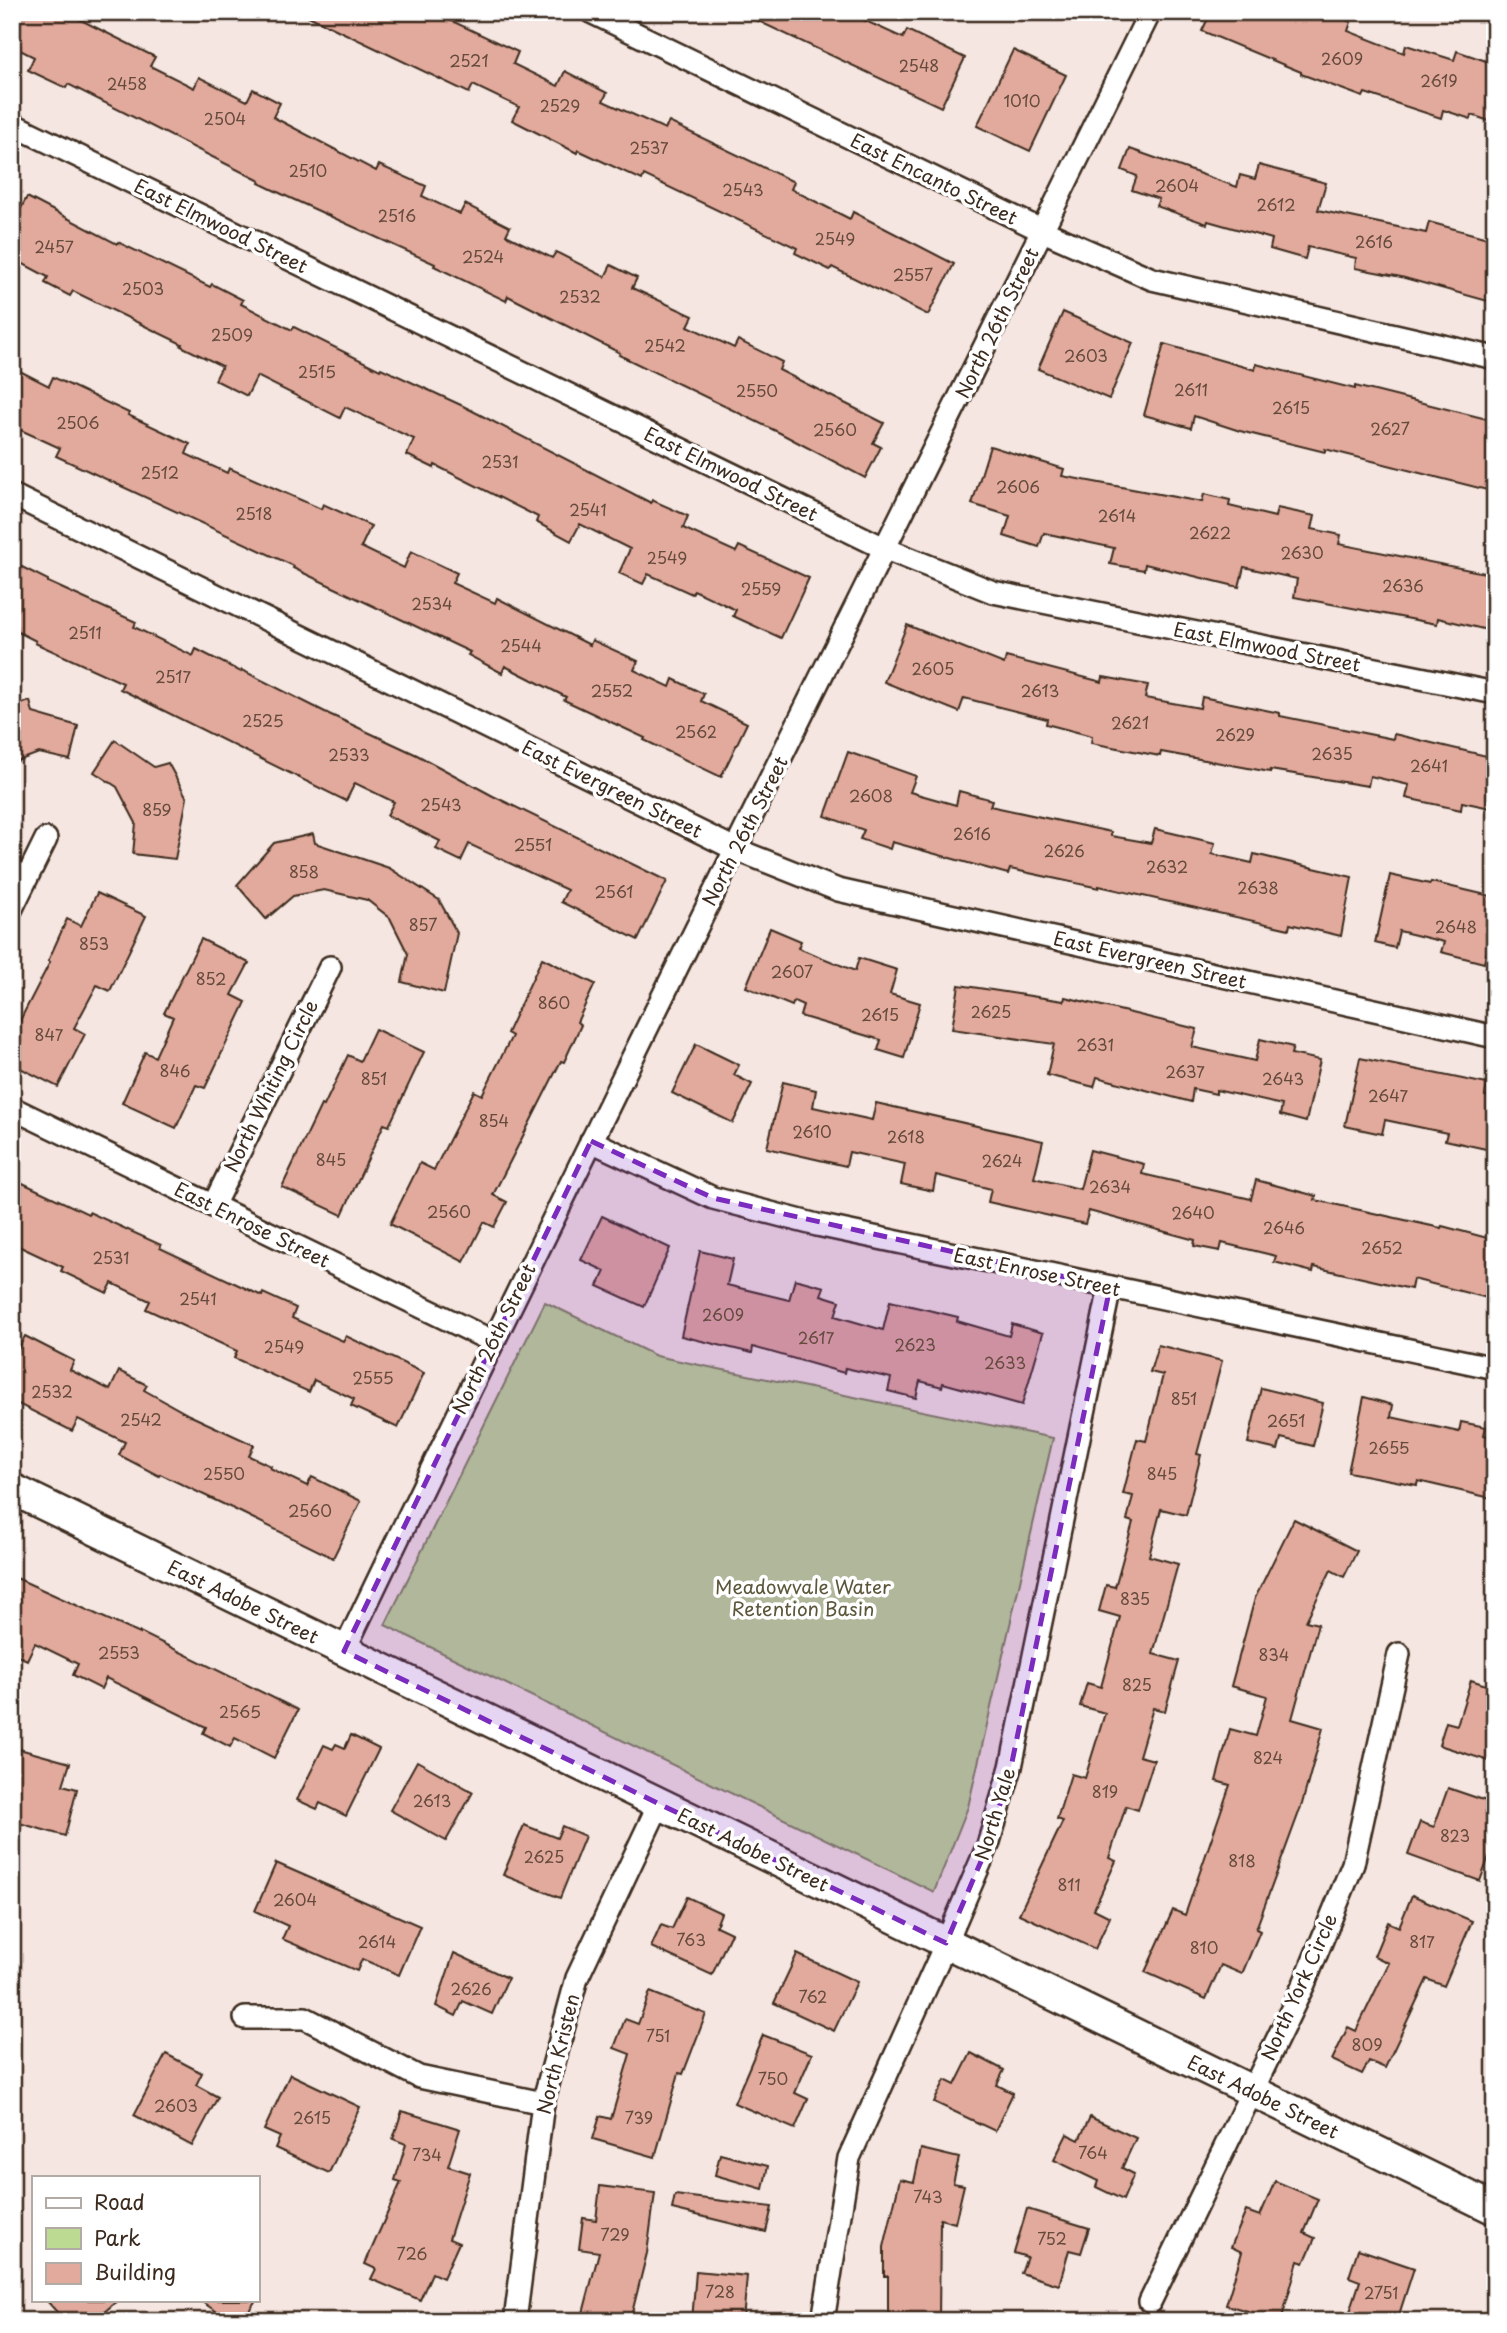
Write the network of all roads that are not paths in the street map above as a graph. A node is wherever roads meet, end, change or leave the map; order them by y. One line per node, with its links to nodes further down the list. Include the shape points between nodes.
1 (591, 12): 4 (street, East Encanto Street)
2 (1150, 12): 4 (street, North 26th Street)
3 (12, 124): 7 (street, East Elmwood Street)
4 (1043, 231): 5 (street, East Encanto Street, via 1152,279); 7 (street, North 26th Street)
5 (1495, 358)
6 (12, 495): 10 (street, East Evergreen Street)
7 (886, 550): 8 (street, East Elmwood Street, via 993,592); 10 (street, North 26th Street)
8 (1495, 693)
9 (46, 839): 11 (street)
10 (735, 849): 13 (street, East Evergreen Street, via 838,890); 15 (street, North 26th Street)
11 (12, 908)
12 (330, 967): 16 (street, North Whiting Circle)
13 (1495, 1037)
14 (12, 1108): 16 (street, East Enrose Street)
15 (591, 1141): 17 (street, East Enrose Street, via 713,1198 817,1225); 18 (street, North 26th Street)
16 (213, 1206): 18 (street, East Enrose Street)
17 (1110, 1287): 19 (street, East Enrose Street); 24 (street, North Yale, via 1011,1767 988,1845)
18 (492, 1341): 21 (street, North 26th Street)
19 (1495, 1368)
20 (12, 1489): 21 (street, East Adobe Street)
21 (344, 1651): 23 (street, East Adobe Street)
22 (1399, 1654): 26 (street, North York Circle, via 1353,1864 1304,1984)
23 (659, 1804): 24 (street, East Adobe Street); 27 (street, North Kristen, via 577,1978)
24 (946, 1943): 26 (street, East Adobe Street); 31 (street, North Yale, via 849,2158)
25 (244, 2018): 27 (street, via 304,2018 419,2077)
26 (1251, 2091): 28 (street, East Adobe Street); 29 (street, North York Circle)
27 (543, 2103): 30 (street, North Kristen)
28 (1495, 2210)
29 (1150, 2302)
30 (515, 2321)
31 (823, 2321)

